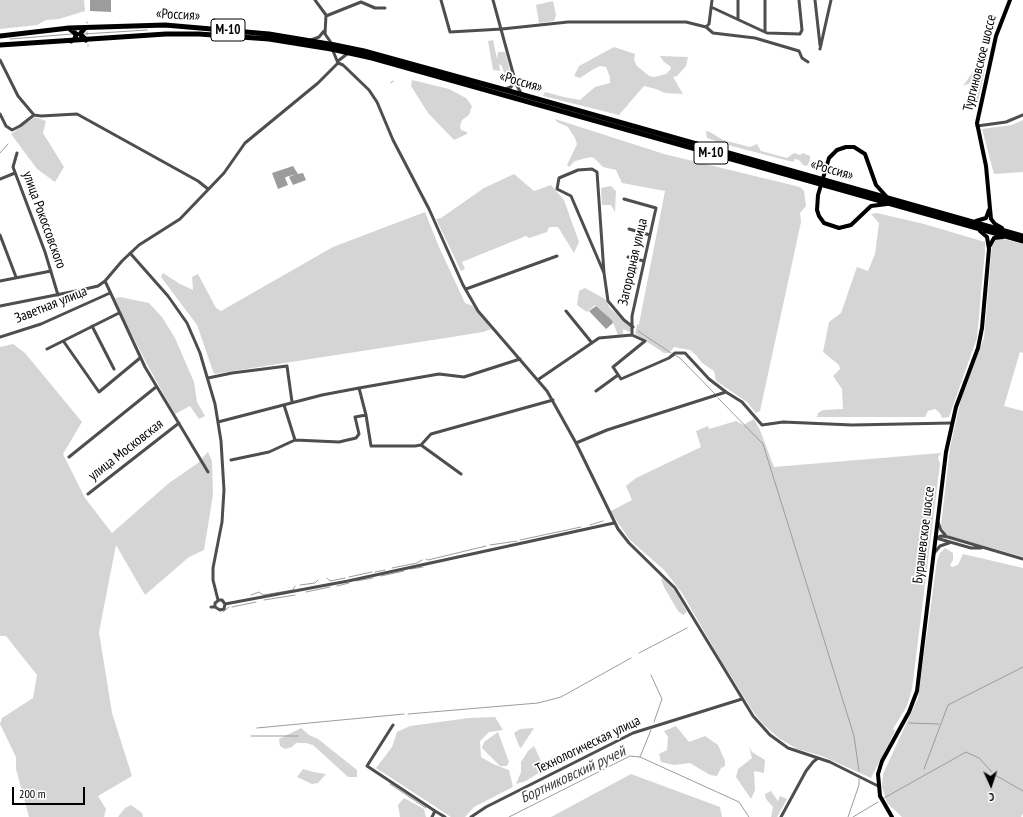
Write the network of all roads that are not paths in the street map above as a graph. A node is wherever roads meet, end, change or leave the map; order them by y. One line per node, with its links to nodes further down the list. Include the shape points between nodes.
1 (316, 0): 13 (street)
2 (441, 0): 19 (street, via 450,32)
3 (493, 0): 19 (street)
4 (712, 0): 11 (street)
5 (738, 0): 14 (street)
6 (765, 0): 20 (street)
7 (799, 0): 20 (street, via 802,30 800,34)
8 (815, 0): 9 (street, via 820,49)
9 (831, 0)
10 (1010, 0): 40 (main road, Тургиновское шоссе, via 996,36)
11 (711, 7): 14 (street); 15 (street, via 709,24)
12 (385, 8): 13 (street, via 375,8 361,2)
13 (326, 16): 18 (street)
14 (738, 19): 20 (street)
15 (706, 27): 19 (street, via 686,22 568,22); 33 (street, via 713,33 755,38 799,51 802,58)
16 (69, 28): 17 (highway, «Россия» / М-10); 21 (highway, «Россия» / М-10); 25 (highway, via 76,34)
17 (86, 28): 23 (highway, via 80,33); 24 (highway, «Россия» / М-10, via 165,25)
18 (324, 29): 24 (street, via 317,38); 27 (street, via 327,39)
19 (500, 29): 34 (street)
20 (765, 32)
21 (0, 36)
22 (246, 37): 23 (highway, «Россия» / М-10, via 166,34); 28 (highway); 30 (highway, «Россия» / М-10, via 294,42)
23 (86, 40): 25 (highway, «Россия» / М-10)
24 (307, 40): 27 (highway, «Россия» / М-10)
25 (71, 41): 26 (highway, «Россия» / М-10)
26 (0, 45)
27 (335, 45): 35 (highway, «Россия» / М-10)
28 (333, 51): 29 (highway); 32 (street)
29 (347, 54): 30 (highway); 32 (street)
30 (372, 58): 46 (highway, «Россия» / М-10)
31 (0, 60): 38 (street, via 20,100)
32 (338, 62): 44 (street, via 318,83 245,143 224,173); 66 (street, via 369,90 377,102)
33 (808, 62)
34 (515, 80): 35 (street, via 509,88); 36 (street, via 518,90)
35 (502, 89): 36 (highway, «Россия» / М-10)
36 (526, 96): 46 (highway, «Россия» / М-10)
37 (0, 114): 38 (street, via 6,126 12,130)
38 (34, 115): 44 (street, via 77,114 198,181)
39 (1023, 115): 40 (street, via 1006,122)
40 (977, 126): 47 (main road, Тургиновское шоссе, via 986,166)
41 (18, 153): 42 (street, улица Рокоссовского, via 13,164)
42 (15, 173): 43 (street); 61 (street, улица Рокоссовского)
43 (0, 179)
44 (208, 190): 57 (street, via 180,219)
45 (624, 199): 51 (street, Загородная улица, via 656,208)
46 (893, 202): 46 (main road, via 878,189 867,157 857,148 838,149 831,155 818,195 817,210 820,218 828,225 839,228 851,225 871,206); 48 (highway, «Россия» / М-10); 49 (highway, «Россия» / М-10)
47 (989, 204): 48 (main road, Тургиновское шоссе, via 988,214 984,220); 53 (main road, Тургиновское шоссе, via 994,223)
48 (966, 220): 53 (highway, «Россия» / М-10)
49 (975, 228): 53 (highway, «Россия» / М-10); 56 (main road, via 986,235)
50 (629, 229): 51 (street)
51 (650, 234): 60 (street, Загородная улица)
52 (0, 235): 63 (street)
53 (1010, 235): 54 (highway, «Россия» / М-10); 55 (highway, «Россия» / М-10); 56 (main road, via 995,238)
54 (1023, 236)
55 (1023, 241)
56 (989, 249): 95 (main road, Бурашевское шоссе, via 980,339)
57 (130, 253): 65 (street); 83 (street, via 180,311 193,335)
58 (557, 256): 66 (street)
59 (628, 257): 60 (street)
60 (644, 261): 73 (street, Загородная улица, via 632,316)
61 (51, 271): 63 (street); 68 (street, улица Рокоссовского)
62 (604, 273): 62 (street, via 571,196 557,188 560,178 568,173 588,169 594,170 597,174); 73 (street, via 608,301)
63 (16, 278): 64 (street)
64 (0, 281)
65 (105, 282): 67 (street); 68 (street)
66 (466, 289): 80 (street, via 478,311)
67 (110, 293): 71 (street); 75 (street, Заветная улица, via 41,324)
68 (58, 295): 69 (street)
69 (0, 306)
70 (566, 311): 77 (street)
71 (119, 313): 72 (street); 79 (street)
72 (92, 326): 76 (street); 81 (street)
73 (633, 327): 74 (street, Загородная улица)
74 (632, 335): 77 (street, via 605,337); 82 (street, via 646,341 613,367)
75 (0, 337)
76 (64, 342): 78 (street); 79 (street, via 99,392)
77 (592, 342): 84 (street)
78 (47, 349)
79 (140, 358): 85 (street)
80 (520, 359): 84 (street); 86 (street, via 464,377 435,374)
81 (114, 369)
82 (618, 375): 87 (street); 88 (street, via 623,379 676,352 688,354 709,379)
83 (208, 378): 90 (street, via 287,366); 93 (street)
84 (539, 379): 89 (street)
85 (156, 387): 94 (street); 99 (street)
86 (359, 388): 90 (street); 92 (street)
87 (596, 391)
88 (726, 392): 95 (street, via 742,402 762,425 783,422 852,425); 97 (street, via 607,430)
89 (553, 400): 97 (street); 98 (street, via 432,434)
90 (292, 402): 91 (street)
91 (284, 405): 93 (street); 96 (street)
92 (366, 415): 96 (street, via 355,417 359,434 356,438 339,442); 98 (street, via 371,446)
93 (218, 422): 112 (street, via 224,490 223,518 213,568)
94 (179, 423): 101 (street); 103 (street, улица Московская)
95 (952, 423): 104 (main road, Бурашевское шоссе)
96 (295, 440): 100 (street, via 269,452)
97 (576, 443): 105 (street)
98 (421, 446): 102 (street)
99 (69, 456)
100 (231, 460)
101 (208, 472)
102 (461, 474)
103 (88, 494)
104 (938, 521): 106 (street, via 941,530); 107 (main road, Бурашевское шоссе)
105 (614, 523): 113 (street, via 348,581); 118 (street, via 629,543 675,588)
106 (948, 537): 107 (street); 109 (street)
107 (936, 538): 108 (street); 110 (main road, Бурашевское шоссе)
108 (951, 543): 109 (street); 110 (street, via 940,546)
109 (985, 548): 111 (street)
110 (933, 555): 121 (main road, Бурашевское шоссе, via 917,691 909,712 882,761 878,772)
111 (1023, 559)
112 (218, 600): 113 (street); 115 (street)
113 (225, 604): 116 (street, via 224,609)
114 (211, 607): 115 (street)
115 (215, 607): 116 (street)
116 (220, 610): 117 (street)
117 (220, 616)
118 (742, 698): 120 (street, via 760,724 775,738 792,750); 125 (street, Технологическая улица, via 633,733)
119 (393, 725): 122 (street, via 365,765)
120 (818, 758): 121 (street); 126 (street, via 806,771)
121 (878, 786): 127 (main road, Бурашевское шоссе, via 881,799)
122 (435, 811): 123 (street); 124 (street)
123 (432, 817)
124 (445, 817)
125 (471, 817)
126 (781, 817)
127 (892, 817)

